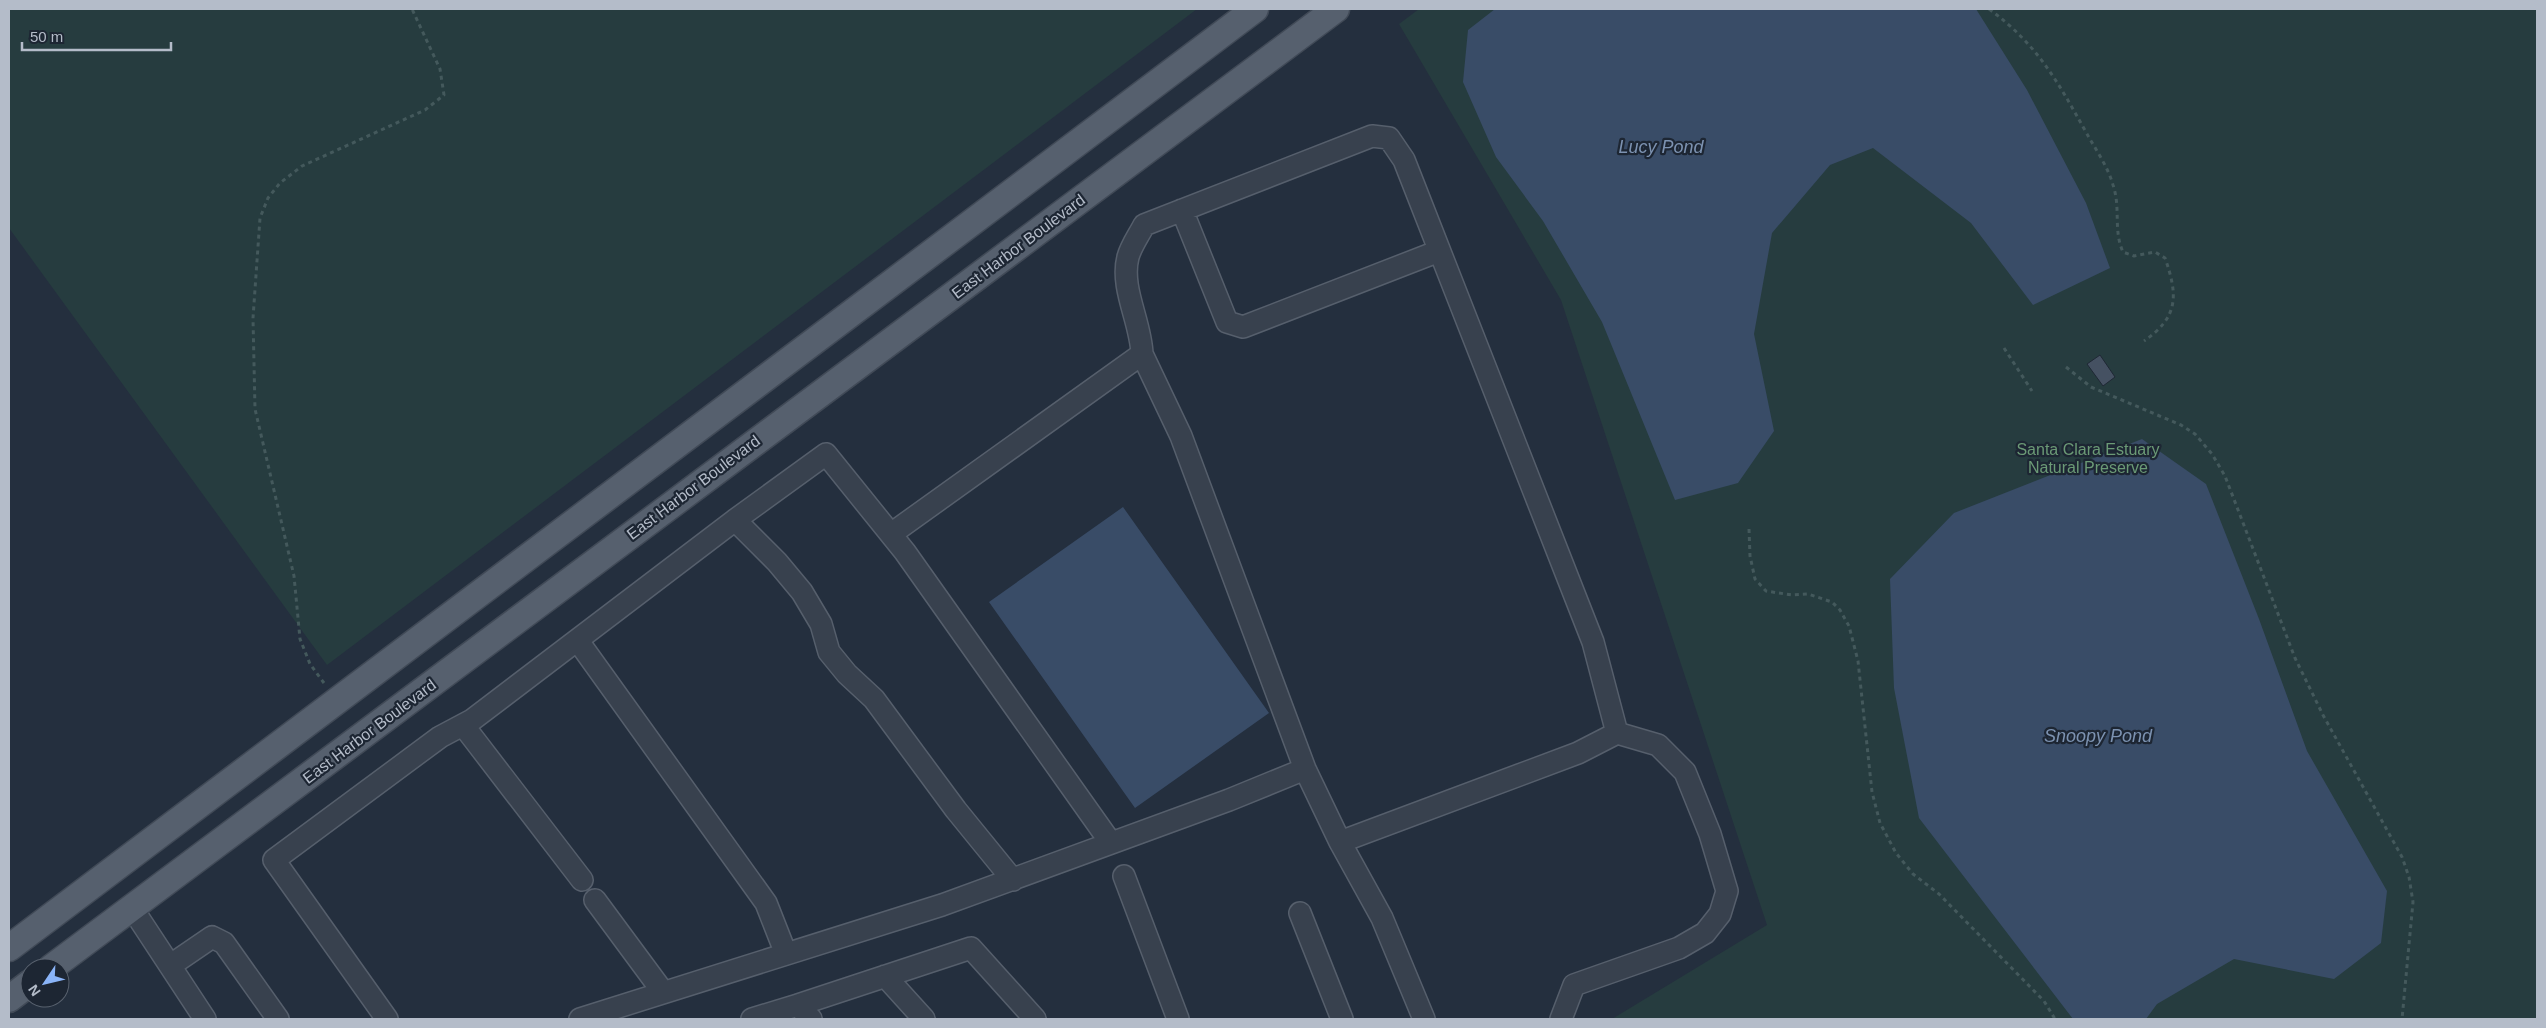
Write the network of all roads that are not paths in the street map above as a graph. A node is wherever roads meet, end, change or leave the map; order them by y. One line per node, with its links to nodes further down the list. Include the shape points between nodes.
1 (1255, 9): 20 (main road)
2 (1336, 9): 18 (main road, East Harbor Boulevard)
3 (1182, 210): 4 (lane, via 1372,136 1389,138 1404,160); 4 (lane, via 1228,322 1243,327); 5 (lane, via 1144,225 1128,257 1128,283)
4 (1439, 250): 10 (lane, via 1593,642)
5 (1142, 354): 7 (lane); 11 (lane, via 1181,436)
6 (735, 520): 7 (lane, via 826,454); 8 (lane); 16 (lane, via 802,592 820,624 829,652 874,699 956,810)
7 (890, 534): 13 (lane)
8 (578, 642): 9 (lane); 21 (lane, via 766,904)
9 (463, 725): 15 (lane); 31 (lane, via 440,737 274,860)
10 (1617, 733): 12 (lane, via 1578,753); 39 (lane, via 1658,745 1684,772 1710,834 1727,891 1720,914 1705,933 1679,948 1574,985)
11 (1305, 769): 12 (lane); 13 (lane)
12 (1340, 842): 38 (lane, via 1382,918)
13 (1111, 843): 16 (lane)
14 (1124, 876): 36 (lane)
15 (582, 880)
16 (1013, 880): 21 (lane, via 942,906)
17 (595, 900): 26 (lane)
18 (132, 908): 22 (main road, East Harbor Boulevard); 23 (lane)
19 (1300, 913): 37 (lane)
20 (9, 948)
21 (786, 954): 26 (lane)
22 (64, 958)
23 (171, 965): 29 (lane); 30 (lane, via 212,937 224,943)
24 (885, 976): 28 (lane); 34 (lane); 35 (lane, via 971,948)
25 (20, 991): 27 (main road)
26 (663, 992): 32 (lane)
27 (9, 999)
28 (805, 1012): 33 (lane)
29 (205, 1019)
30 (278, 1019)
31 (387, 1019)
32 (580, 1019)
33 (752, 1019)
34 (924, 1019)
35 (1035, 1019)
36 (1178, 1019)
37 (1342, 1019)
38 (1424, 1019)
39 (1561, 1019)

